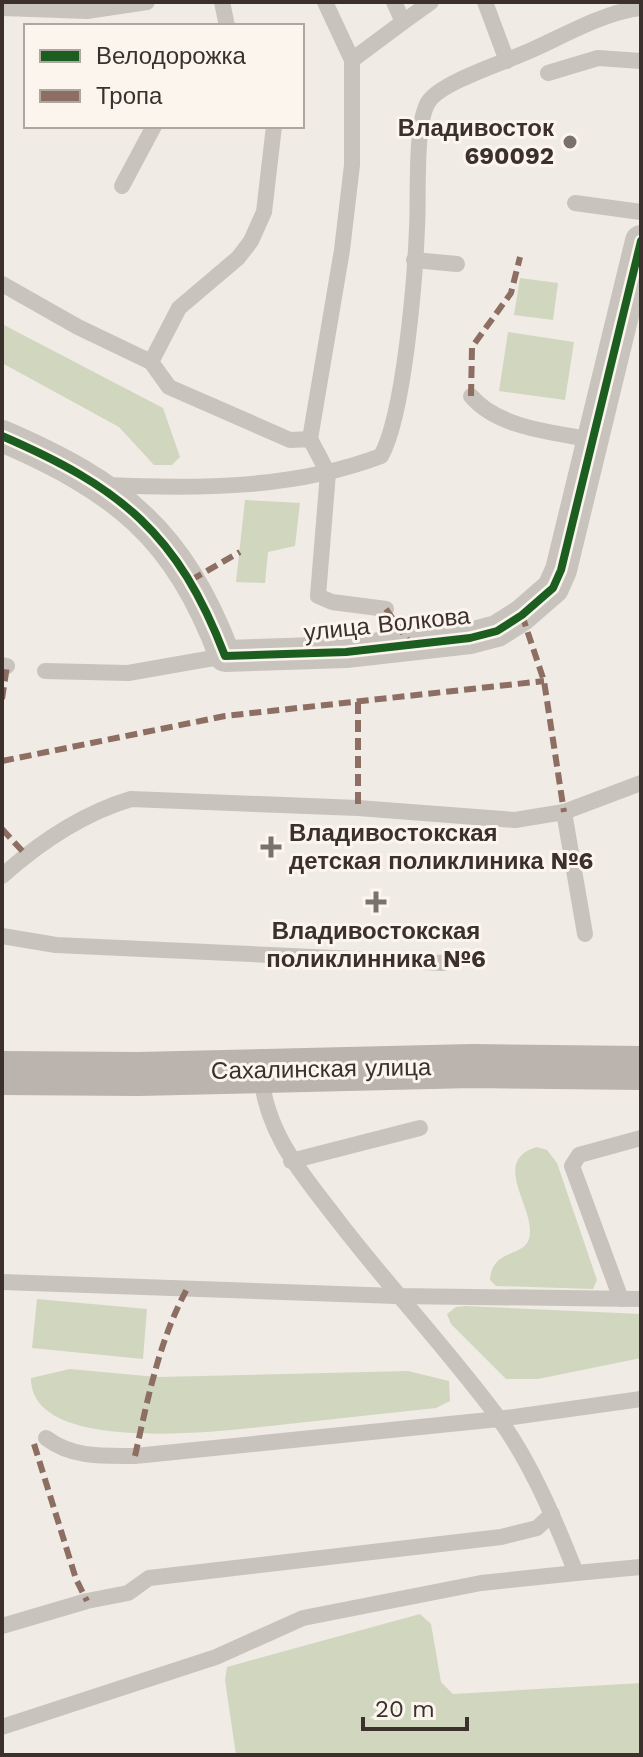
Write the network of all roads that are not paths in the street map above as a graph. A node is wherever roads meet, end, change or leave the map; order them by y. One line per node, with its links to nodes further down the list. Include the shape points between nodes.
1 (147, 2): 8 (lane, via 87,11)
2 (222, 2): 10 (lane)
3 (325, 2): 11 (lane)
4 (394, 2): 9 (lane)
5 (431, 2): 9 (lane)
6 (485, 2): 12 (lane)
7 (632, 6): 12 (lane)
8 (2, 8)
9 (403, 22): 11 (lane)
10 (227, 24)
11 (352, 60): 27 (lane, via 352,165)
12 (507, 61): 21 (lane, via 439,92 427,104)
13 (641, 61): 14 (lane, via 598,58)
14 (548, 73)
15 (153, 128): 17 (lane)
16 (274, 128): 24 (lane, via 264,212 251,241 179,308)
17 (122, 186)
18 (575, 203): 19 (lane)
19 (641, 212)
20 (641, 241): 28 (street, улица Волкова)
21 (414, 260): 22 (lane); 29 (lane, via 394,425)
22 (457, 264)
23 (2, 284): 24 (lane)
24 (151, 362): 27 (lane, via 169,387 290,440)
25 (471, 396): 28 (lane, via 483,410 501,418)
26 (2, 436): 32 (street)
27 (310, 439): 31 (lane)
28 (592, 440): 34 (street, улица Волкова, via 553,588 497,631 346,652)
29 (381, 456): 30 (lane); 31 (lane)
30 (399, 456)
31 (328, 473): 32 (lane, via 256,484); 33 (lane, via 318,596)
32 (97, 484): 34 (street, via 143,518 178,562 197,591)
33 (386, 609)
34 (225, 656): 35 (lane, via 128,673)
35 (45, 671)
36 (641, 783): 37 (lane)
37 (564, 812): 38 (lane, via 515,820 131,799 75,821); 39 (lane)
38 (2, 876)
39 (585, 934)
40 (2, 936): 41 (lane, via 56,945)
41 (443, 963)
42 (641, 1068): 43 (main road, Сахалинская улица)
43 (261, 1069): 44 (main road, Сахалинская улица); 47 (lane, via 267,1113)
44 (2, 1073)
45 (420, 1128): 47 (lane)
46 (641, 1138): 50 (lane, via 579,1155 572,1166)
47 (291, 1161): 49 (lane)
48 (2, 1282): 49 (lane)
49 (396, 1296): 50 (lane); 53 (lane)
50 (621, 1299): 51 (lane)
51 (641, 1299)
52 (641, 1399): 53 (lane)
53 (499, 1419): 54 (lane, via 135,1456 63,1451); 55 (lane)
54 (46, 1438)
55 (552, 1514): 57 (lane); 58 (lane, via 537,1528 501,1537 149,1578 128,1593)
56 (641, 1567): 57 (lane)
57 (576, 1573): 59 (lane, via 481,1583 303,1618 216,1657)
58 (2, 1626)
59 (2, 1727)

